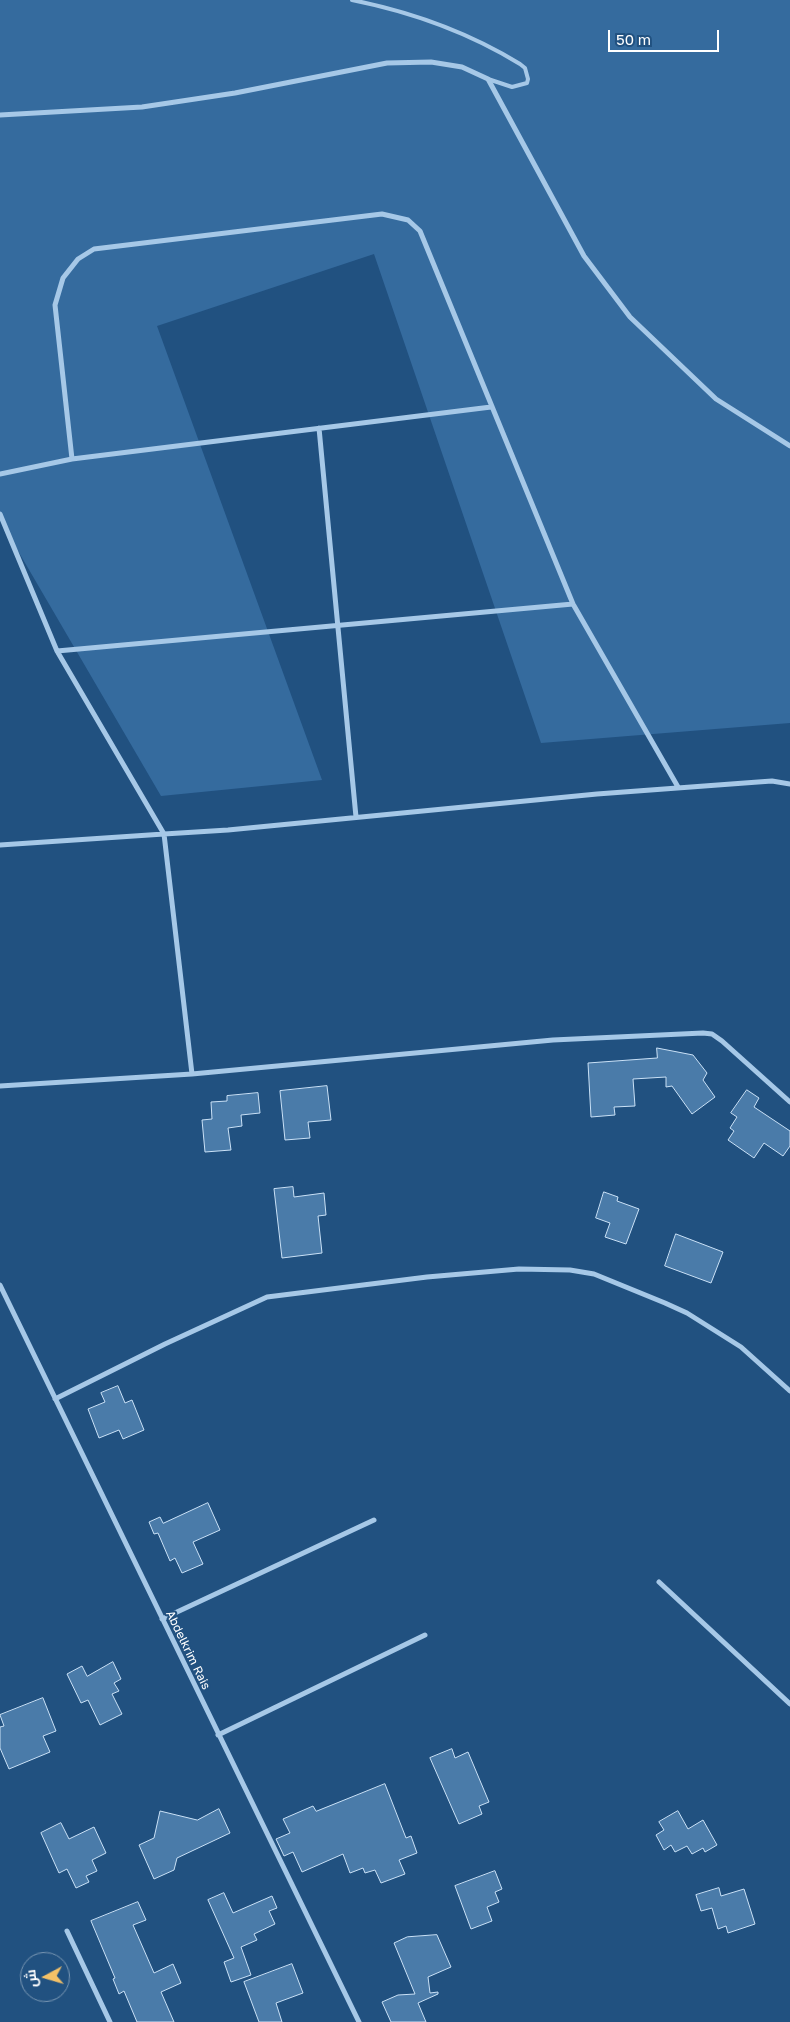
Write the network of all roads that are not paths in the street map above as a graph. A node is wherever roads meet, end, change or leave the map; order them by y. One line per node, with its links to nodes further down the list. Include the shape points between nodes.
1 (352, 0): 2 (lane, via 392,8 443,25 520,64 525,68 528,79 527,83 512,87)
2 (488, 79): 3 (street, via 462,67 432,62 387,63 235,93 142,107); 6 (street, via 584,256 630,317 716,399)
3 (0, 114)
4 (492, 407): 5 (street); 7 (street, via 420,231 408,220 382,214 94,249 78,259 63,278 55,305); 10 (street)
5 (319, 428): 7 (street); 11 (street)
6 (790, 446)
7 (72, 459): 8 (street)
8 (0, 474)
9 (0, 514): 12 (street)
10 (573, 604): 11 (street); 14 (street)
11 (338, 625): 12 (street); 15 (street)
12 (57, 651): 16 (street)
13 (790, 784): 14 (street, via 772,781)
14 (678, 787): 15 (street)
15 (356, 817): 16 (street)
16 (164, 834): 17 (street); 18 (street)
17 (0, 845)
18 (192, 1074): 19 (street); 20 (street, via 553,1040 707,1033 722,1041)
19 (0, 1086)
20 (790, 1102)
21 (0, 1286): 23 (street, Abdelkrim Rais)
22 (790, 1391): 23 (street, via 741,1347 665,1303 594,1274 528,1269 426,1277 267,1297)
23 (55, 1399): 26 (street, Abdelkrim Rais)
24 (374, 1520): 26 (street)
25 (659, 1582): 28 (street)
26 (162, 1619): 29 (street, Abdelkrim Rais)
27 (425, 1635): 29 (street)
28 (790, 1704)
29 (218, 1735): 32 (street, Abdelkrim Rais)
30 (67, 1931): 31 (street)
31 (110, 2022)
32 (359, 2022)

